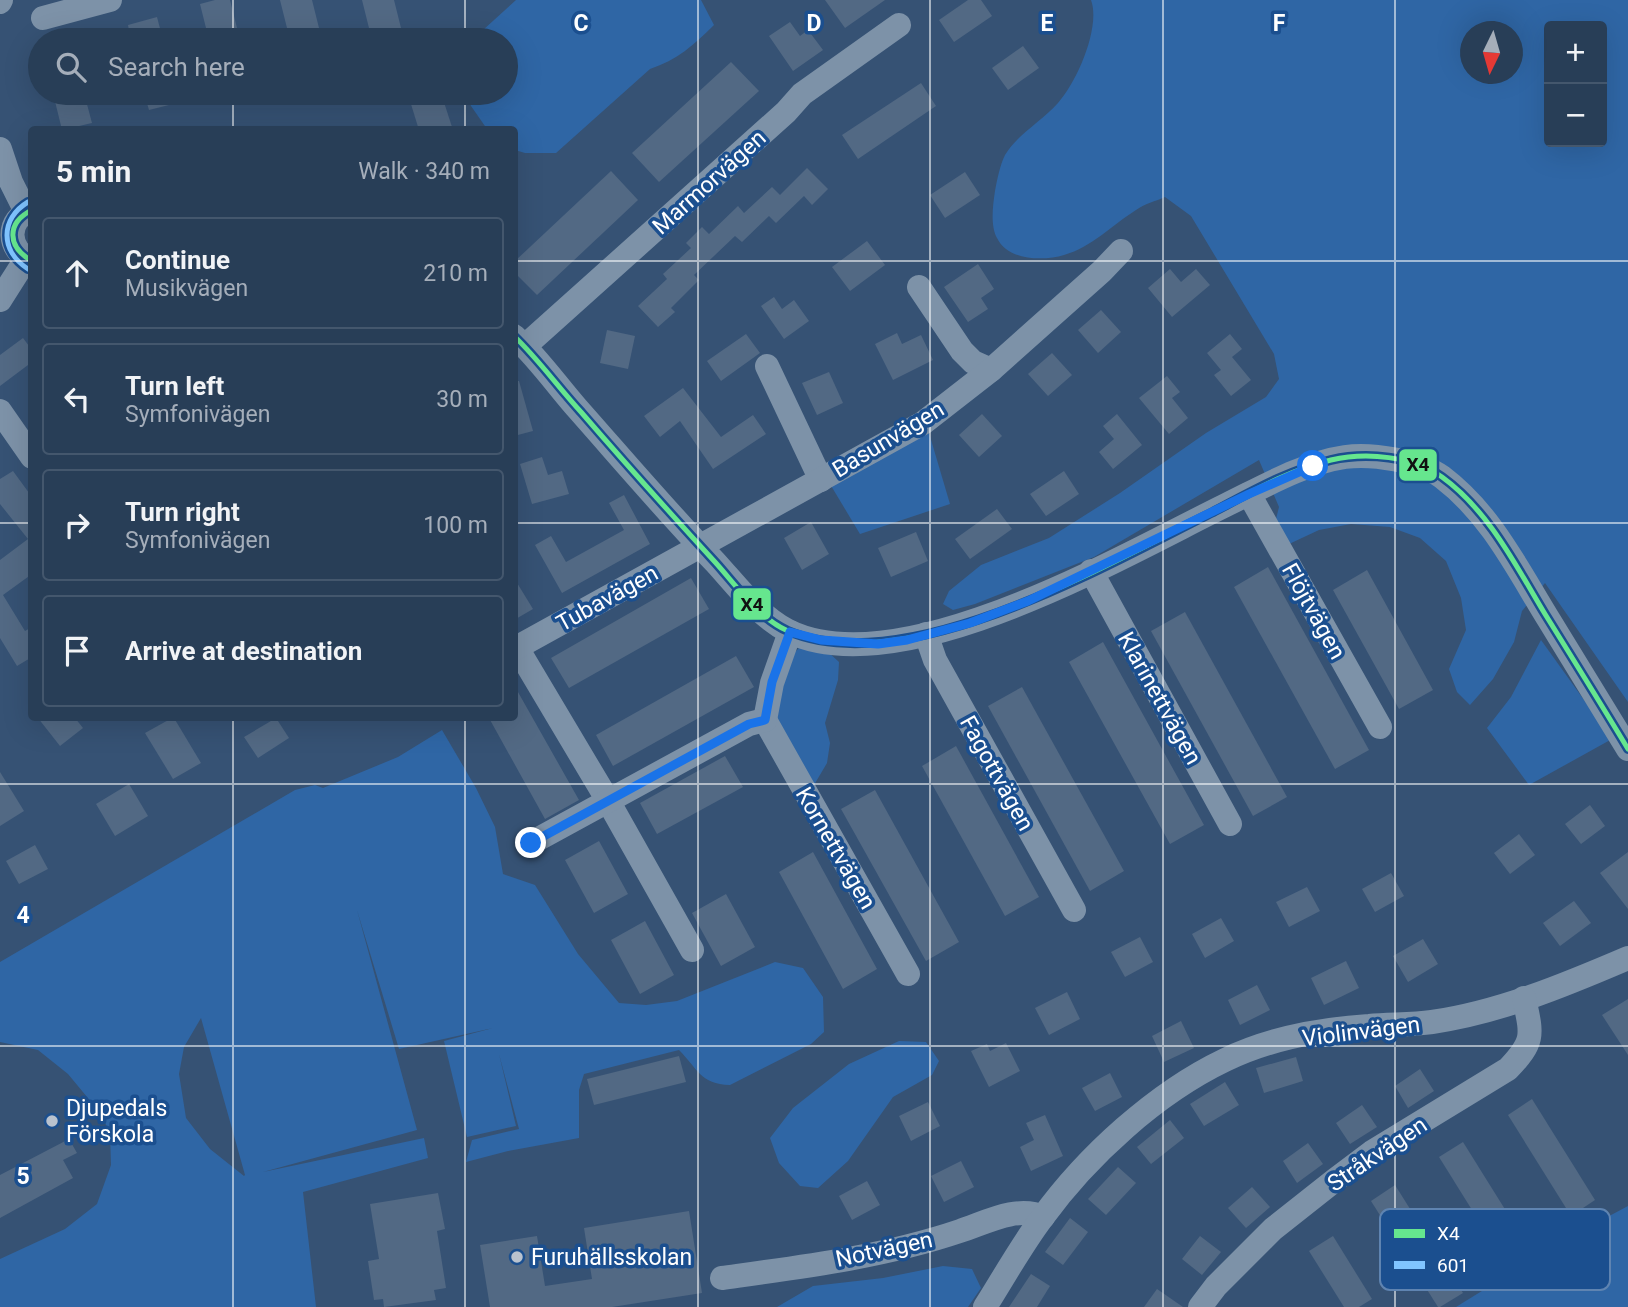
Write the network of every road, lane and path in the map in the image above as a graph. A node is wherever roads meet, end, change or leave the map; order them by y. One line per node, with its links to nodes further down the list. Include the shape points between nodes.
1 (110, 0): 2 (street)
2 (43, 18)
3 (899, 25): 12 (street, Marmorvägen, via 802,94)
4 (0, 149): 5 (street, via 11,182)
5 (28, 209)
6 (28, 212): 8 (street, via 15,223 12,233 15,248)
7 (1121, 251): 14 (street, Basunvägen)
8 (28, 259)
9 (28, 261): 11 (street)
10 (919, 287): 14 (street, via 962,351)
11 (0, 300)
12 (520, 341): 19 (street)
13 (767, 366): 17 (street)
14 (991, 370): 17 (street, Basunvägen, via 923,423)
15 (0, 411): 16 (street)
16 (28, 451)
17 (821, 480): 19 (street, Basunvägen)
18 (1249, 494): 20 (street); 26 (street, Flöjtvägen); 27 (street, via 1346,457 1379,456 1438,474 1496,532)
19 (700, 547): 21 (street, via 770,619); 23 (street, Tubavägen)
20 (1091, 571): 22 (street, via 1028,601); 29 (street, Klarinettvägen)
21 (790, 632): 22 (street, via 821,640 878,644); 25 (street, via 772,682)
22 (926, 634): 31 (street, Fagottvägen, via 934,660)
23 (518, 647)
24 (518, 651): 28 (street)
25 (765, 720): 28 (street, via 749,724); 34 (street, Kornettvägen)
26 (1380, 727)
27 (1628, 749)
28 (607, 799): 30 (street); 32 (street)
29 (1230, 824)
30 (531, 843)
31 (1074, 910)
32 (692, 950)
33 (1628, 958): 35 (street, Violinvägen)
34 (908, 974)
35 (1524, 998): 36 (street, Violinvägen, via 1430,1022 1319,1032 1226,1060 1149,1108 1090,1162); 39 (street, Stråkvägen, via 1531,1028 1529,1042 1508,1069 1372,1152 1335,1180 1273,1229)
36 (1043, 1217): 37 (street, Notvägen, via 1026,1212 891,1252); 38 (street, Violinvägen)
37 (722, 1278)
38 (985, 1307)
39 (1200, 1307)

